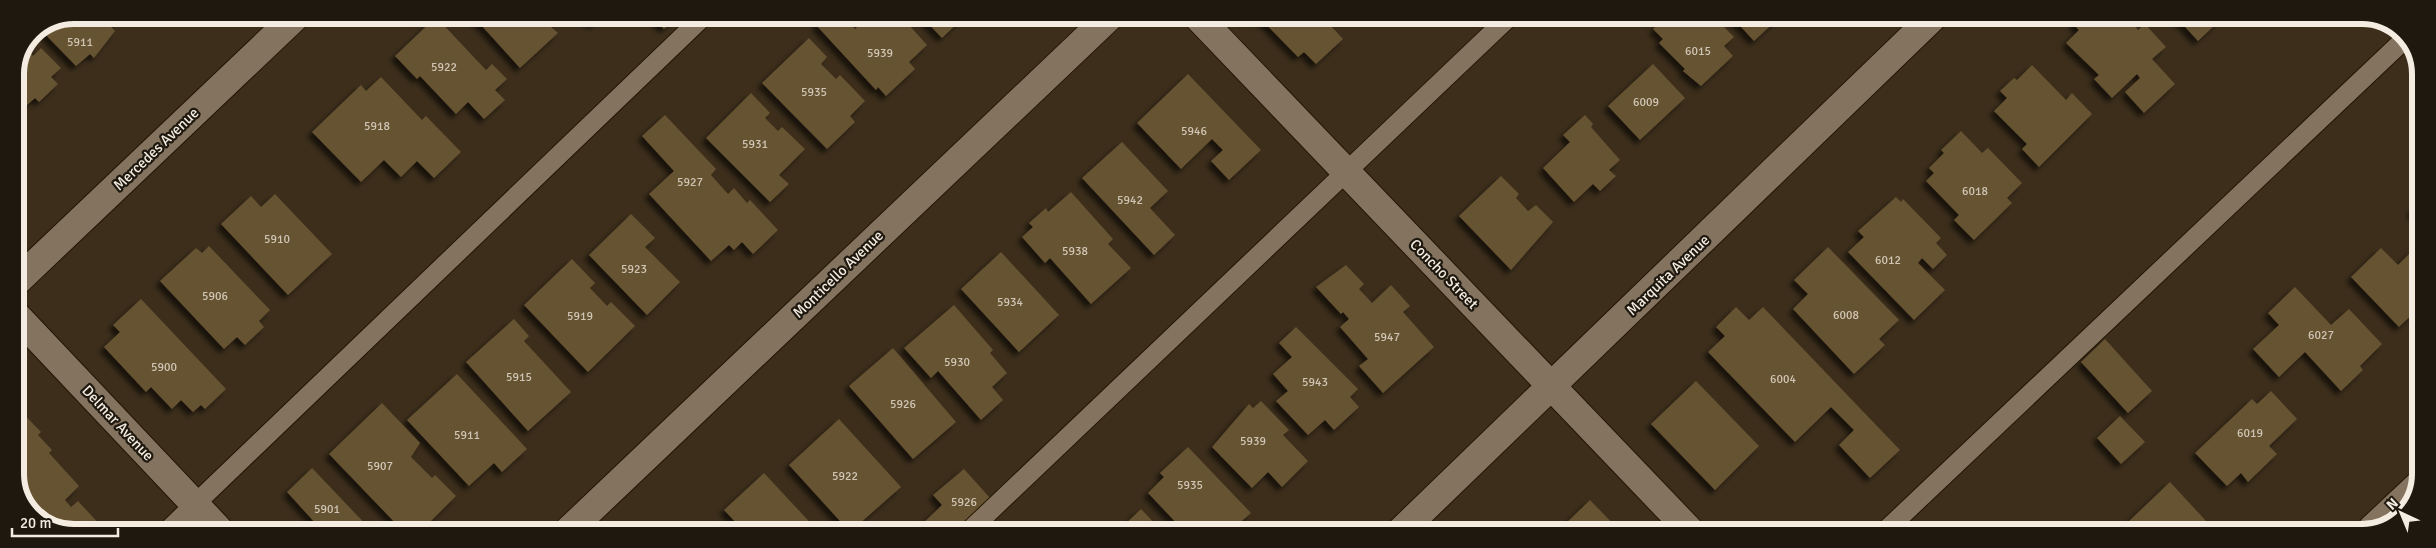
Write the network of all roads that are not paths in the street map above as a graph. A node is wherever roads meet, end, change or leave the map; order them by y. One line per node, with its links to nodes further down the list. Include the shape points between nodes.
1 (288, 24): 9 (street, Mercedes Avenue)
2 (696, 24): 13 (lane)
3 (1102, 24): 17 (street, Monticello Avenue)
4 (1206, 24): 8 (street, Concho Street)
5 (1502, 24): 8 (lane)
6 (1926, 24): 11 (street, Marquita Avenue)
7 (2401, 43): 21 (lane)
8 (1346, 172): 11 (street, Concho Street); 18 (lane)
9 (24, 274)
10 (24, 324): 13 (street, Delmar Avenue)
11 (1553, 386): 19 (street, Marquita Avenue); 20 (street, Concho Street)
12 (2407, 496): 14 (street)
13 (194, 504): 15 (lane); 16 (street, Delmar Avenue)
14 (2382, 520)
15 (174, 524)
16 (213, 524)
17 (575, 524)
18 (976, 524)
19 (1408, 524)
20 (1683, 524)
21 (1893, 524)

